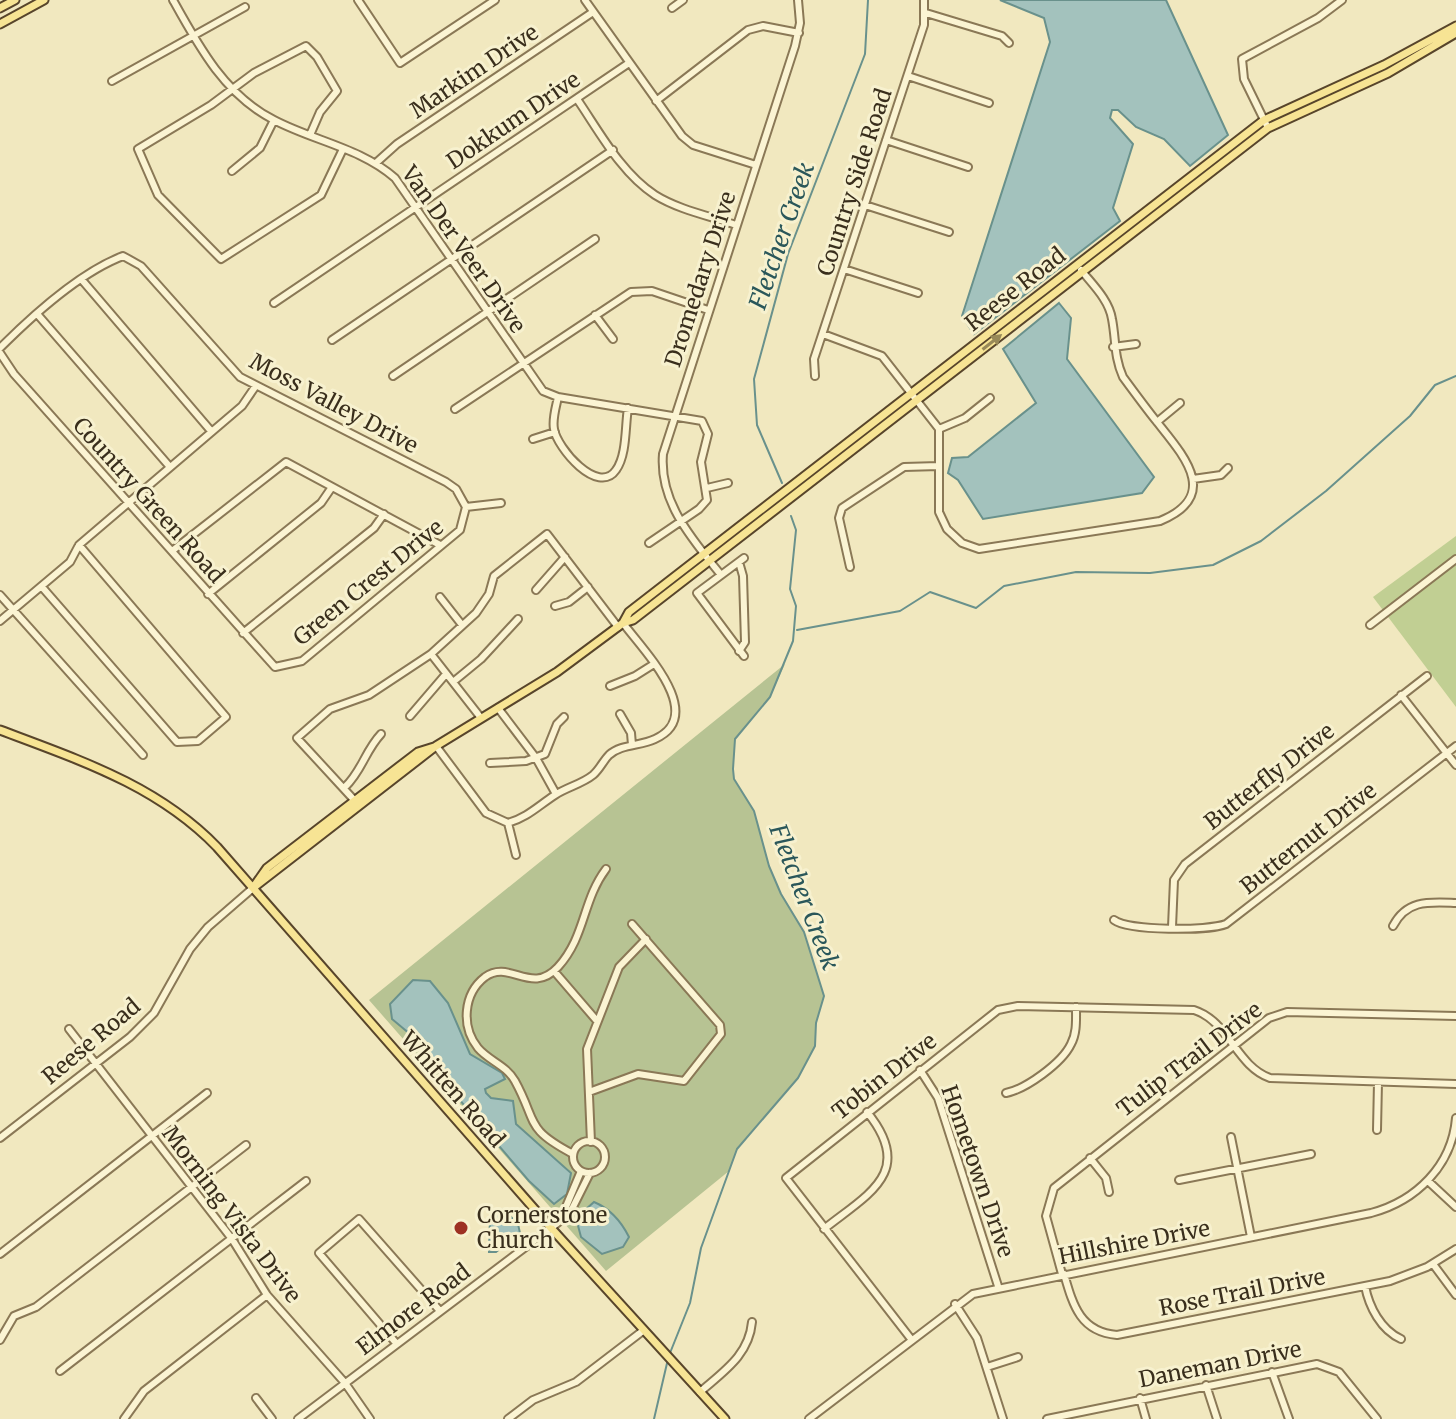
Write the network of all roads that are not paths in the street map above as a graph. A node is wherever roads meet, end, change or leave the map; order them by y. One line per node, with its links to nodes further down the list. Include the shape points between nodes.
1 (15, 0): 12 (main road)
2 (44, 0): 16 (main road)
3 (173, 0): 20 (street, Van Der Veer Drive)
4 (358, 0): 5 (street, via 400,63)
5 (495, 0)
6 (585, 0): 14 (street)
7 (683, 0): 13 (street)
8 (798, 0): 18 (street, Dromedary Drive)
9 (924, 0): 15 (street, Country Side Road)
10 (1342, 0): 30 (street, via 1318,18 1239,57)
11 (245, 7): 20 (street)
12 (0, 8)
13 (672, 8)
14 (593, 12): 22 (street); 35 (street, Markim Drive)
15 (926, 13): 21 (street, via 1002,36); 23 (street, Country Side Road)
16 (0, 24)
17 (1456, 26): 30 (main road, Reese Road)
18 (799, 33): 27 (street, via 763,26 748,30); 36 (street, Dromedary Drive)
19 (1456, 33): 30 (main road, Reese Road, via 1388,73)
20 (193, 36): 24 (street); 25 (street, Van Der Veer Drive)
21 (1009, 43)
22 (629, 63): 26 (street, Dokkum Drive); 27 (street)
23 (908, 76): 28 (street); 32 (street, Country Side Road)
24 (112, 81)
25 (232, 89): 29 (street, Van Der Veer Drive); 31 (street, via 306,46 337,91); 33 (street, via 138,149 158,195 221,259 321,195)
26 (577, 99): 34 (street); 40 (street, Dokkum Drive)
27 (656, 101): 36 (street, via 690,142)
28 (989, 103)
29 (274, 120): 31 (street, Van Der Veer Drive); 38 (street, via 260,148)
30 (1266, 124): 45 (main road, Reese Road); 47 (main road, Reese Road)
31 (310, 135): 33 (street, Van Der Veer Drive)
32 (886, 140): 37 (street); 39 (street, Country Side Road)
33 (343, 149): 35 (street, Van Der Veer Drive)
34 (613, 150): 41 (street, via 657,197); 44 (street)
35 (377, 162): 40 (street, Van Der Veer Drive)
36 (756, 165): 41 (street, Dromedary Drive)
37 (968, 167)
38 (232, 171)
39 (865, 205): 42 (street); 46 (street, Country Side Road)
40 (416, 207): 44 (street, Van Der Veer Drive); 50 (street, Dokkum Drive)
41 (736, 225): 51 (street, Dromedary Drive)
42 (949, 232)
43 (595, 239): 52 (street)
44 (451, 260): 52 (street, Van Der Veer Drive); 57 (street)
45 (1076, 264): 47 (street); 65 (main road, Reese Road)
46 (844, 269): 49 (street); 55 (street, Country Side Road)
47 (1082, 271): 59 (street, via 1106,303); 65 (main road, Reese Road, one-way to 47)
48 (82, 280): 53 (street); 64 (street, Moss Valley Drive, via 123,256 141,266 240,377); 74 (street)
49 (918, 293)
50 (274, 303)
51 (708, 310): 54 (street, via 641,290); 71 (street, Dromedary Drive)
52 (487, 312): 61 (street, Van Der Veer Drive); 62 (street)
53 (38, 315): 60 (street); 78 (street)
54 (595, 315): 56 (street); 61 (street)
55 (823, 334): 63 (street, Country Side Road, via 813,363); 65 (street, via 880,354)
56 (613, 339)
57 (332, 340)
58 (1136, 344): 59 (street)
59 (1113, 347): 72 (street, via 1123,377)
60 (0, 350): 86 (street, Country Green Road, via 14,374)
61 (523, 364): 66 (street, Van Der Veer Drive, via 540,389); 70 (street)
62 (393, 376)
63 (815, 376)
64 (255, 387): 74 (street, via 242,406); 88 (street, Moss Valley Drive, via 446,482)
65 (915, 396): 73 (street); 96 (main road, Reese Road)
66 (558, 397): 69 (street); 75 (street)
67 (990, 398): 73 (street, via 965,418)
68 (1180, 403): 72 (street)
69 (628, 408): 71 (street); 80 (street, via 620,463)
70 (455, 409)
71 (674, 415): 85 (street, via 704,418 701,462); 90 (street, Dromedary Drive, via 664,447 663,476)
72 (1157, 422): 81 (street, via 1184,456)
73 (939, 429): 77 (street)
74 (211, 431): 78 (street)
75 (555, 432): 76 (street); 80 (street, via 578,467)
76 (533, 439)
77 (939, 466): 81 (street, via 936,494 947,529 979,549 1160,521 1186,504); 98 (street, via 904,467 842,508 839,518)
78 (170, 467): 86 (street)
79 (1228, 468): 81 (street, via 1221,475)
80 (608, 477): 84 (street)
81 (1193, 479)
82 (728, 483): 85 (street)
83 (332, 487): 89 (street); 94 (street, via 286,462); 103 (street, via 321,503)
84 (612, 487)
85 (707, 488): 90 (street, via 703,506)
86 (126, 503): 92 (street); 94 (street, Country Green Road)
87 (501, 503): 88 (street)
88 (466, 507): 93 (street, Green Crest Drive, via 460,530)
89 (384, 514): 93 (street); 113 (street, via 374,528)
90 (681, 522): 91 (street); 96 (street, Dromedary Drive)
91 (649, 543)
92 (79, 545): 100 (street, via 70,562); 100 (street, via 226,717 198,741 177,742)
93 (440, 545): 116 (street, Green Crest Drive, via 302,661)
94 (172, 551): 103 (street, Country Green Road)
95 (565, 557): 101 (street); 102 (street); 110 (street, via 547,534 494,576 489,594)
96 (706, 557): 99 (street, Dromedary Drive); 111 (main road, Reese Road, via 633,620)
97 (1456, 559): 112 (street)
98 (850, 567)
99 (721, 575): 99 (street, via 697,593 741,654 741,560)
100 (42, 587): 107 (street)
101 (588, 587): 106 (street); 111 (street)
102 (536, 590)
103 (208, 594): 113 (street, Country Green Road)
104 (0, 595): 107 (street)
105 (440, 597): 110 (street)
106 (555, 606)
107 (14, 611): 109 (street); 133 (street)
108 (518, 619): 119 (street)
109 (0, 621)
110 (462, 625): 114 (street)
111 (620, 625): 115 (street); 122 (main road, Reese Road)
112 (1370, 625)
113 (243, 633): 116 (street, Country Green Road)
114 (431, 654): 117 (street); 137 (street, via 369,695 330,709 297,738)
115 (654, 664): 120 (street); 129 (street, via 677,703 677,716 672,727 653,741)
116 (275, 667)
117 (446, 674): 119 (street); 124 (street)
118 (1427, 676): 121 (street, Butterfly Drive)
119 (453, 682): 126 (street)
120 (610, 686)
121 (1401, 695): 132 (street); 148 (street, Butterfly Drive, via 1185,864 1174,884)
122 (498, 708): 126 (main road, Reese Road); 134 (street)
123 (620, 714): 129 (street)
124 (410, 716)
125 (564, 717): 134 (street, via 545,754)
126 (481, 718): 130 (main road, Reese Road)
127 (0, 730): 143 (main road, Whitten Road, via 147,791 185,816)
128 (381, 734): 137 (street)
129 (632, 745): 138 (street, via 609,755 591,777)
130 (436, 746): 139 (main road, Reese Road); 140 (street, via 486,813)
131 (1456, 746): 132 (street, Butternut Drive)
132 (1446, 752): 136 (street); 148 (street, Butternut Drive, via 1230,921 1210,928)
133 (143, 755)
134 (536, 758): 135 (street); 138 (street)
135 (490, 763)
136 (1456, 765)
137 (345, 787): 139 (street)
138 (556, 794): 140 (street, via 530,816)
139 (358, 804): 143 (main road, Reese Road)
140 (508, 823): 141 (street)
141 (516, 855)
142 (606, 869): 150 (street, via 588,901 578,939)
143 (253, 888): 156 (street, Reese Road, via 190,949 154,1013); 184 (main road, Whitten Road)
144 (1456, 903): 147 (street, via 1414,904)
145 (1114, 920): 148 (street, Butternut Drive, via 1124,926)
146 (632, 924): 149 (street)
147 (1393, 926)
148 (1172, 927)
149 (646, 939): 153 (street, via 619,967); 160 (street, via 720,1025 721,1034 684,1081 638,1074)
150 (554, 971): 153 (street); 171 (street, via 533,979 505,972 488,975 475,988 466,1017 477,1048 514,1079 532,1124)
151 (1076, 1007): 155 (street, via 1194,1010 1211,1018); 157 (street, Tobin Drive, via 1006,1007); 162 (street, via 1075,1034 1067,1051 1022,1087)
152 (1456, 1016): 155 (street, Tulip Trail Drive, via 1282,1012)
153 (597, 1021): 160 (street, via 587,1049)
154 (69, 1029): 156 (street, Morning Vista Drive)
155 (1233, 1045): 158 (street, via 1254,1070 1273,1079); 173 (street, Tulip Trail Drive)
156 (96, 1064): 166 (street, Morning Vista Drive); 168 (street, Reese Road)
157 (920, 1070): 163 (street, Tobin Drive); 192 (street, Hometown Drive, via 938,1098)
158 (1378, 1082): 159 (street); 165 (street)
159 (1456, 1084)
160 (589, 1092): 169 (street)
161 (207, 1093): 166 (street)
162 (1006, 1093)
163 (867, 1112): 185 (street, via 885,1149 886,1172 875,1188); 185 (street, Tobin Drive, via 786,1178)
164 (1456, 1118): 179 (street, Hillshire Drive, via 1448,1149)
165 (1377, 1130)
166 (151, 1136): 180 (street, Morning Vista Drive); 189 (street)
167 (1231, 1137): 174 (street)
168 (0, 1138)
169 (591, 1142): 171 (street, via 581,1143); 176 (street, via 604,1156 599,1170)
170 (246, 1145): 180 (street)
171 (573, 1154): 175 (street)
172 (1311, 1154): 174 (street)
173 (1090, 1158): 181 (street, via 1106,1178); 191 (street, Tulip Trail Drive, via 1058,1183 1047,1202 1046,1219)
174 (1237, 1169): 177 (street); 186 (street)
175 (581, 1171): 176 (street); 183 (street)
176 (590, 1173): 183 (street, via 567,1219)
177 (1179, 1180)
178 (306, 1181): 187 (street)
179 (1428, 1181): 182 (street); 186 (street, Hillshire Drive, via 1406,1199 1376,1212)
180 (192, 1187): 187 (street, Morning Vista Drive); 202 (street, via 36,1307 14,1316)
181 (1109, 1192)
182 (1456, 1207)
183 (560, 1221): 184 (street, Elmore Road)
184 (551, 1228): 197 (street, Elmore Road); 199 (main road, Whitten Road)
185 (824, 1229): 200 (street)
186 (1251, 1237): 191 (street, Hillshire Drive)
187 (232, 1239): 194 (street, Morning Vista Drive); 206 (street)
188 (1456, 1249): 190 (street, Rose Trail Drive)
189 (0, 1254)
190 (1433, 1264): 193 (street, Rose Trail Drive); 195 (street)
191 (1063, 1274): 192 (street, Hillshire Drive); 193 (street, Rose Trail Drive, via 1080,1318 1113,1335)
192 (998, 1286): 196 (street, Hillshire Drive)
193 (1365, 1286): 201 (street, via 1374,1312)
194 (267, 1295): 208 (street, Morning Vista Drive); 214 (street, via 144,1391)
195 (1456, 1295)
196 (955, 1304): 200 (street, Hillshire Drive); 205 (street, via 974,1331)
197 (440, 1311): 203 (street, Elmore Road); 203 (street, via 359,1219 319,1253)
198 (752, 1322): 210 (street, via 739,1357)
199 (644, 1330): 210 (main road, Whitten Road); 218 (street, via 576,1382 533,1400)
200 (911, 1339): 220 (street, Hillshire Drive)
201 (1401, 1339)
202 (0, 1340)
203 (396, 1343): 208 (street, Elmore Road)
204 (1018, 1357): 205 (street)
205 (987, 1367): 221 (street)
206 (60, 1371)
207 (1272, 1372): 209 (street, Daneman Drive); 225 (street); 226 (street, Daneman Drive, via 1317,1364 1330,1367)
208 (345, 1383): 216 (street, Elmore Road); 217 (street, Morning Vista Drive)
209 (1206, 1385): 212 (street, Daneman Drive); 224 (street)
210 (700, 1392): 219 (main road, Whitten Road)
211 (256, 1398): 215 (street)
212 (1140, 1398): 213 (street, Daneman Drive); 223 (street)
213 (1075, 1415): 222 (street, Daneman Drive)
214 (124, 1419)
215 (272, 1419)
216 (298, 1419)
217 (370, 1419)
218 (508, 1419)
219 (725, 1419)
220 (809, 1419)
221 (1003, 1419)
222 (1047, 1419)
223 (1146, 1419)
224 (1217, 1419)
225 (1289, 1419)
226 (1377, 1419)

